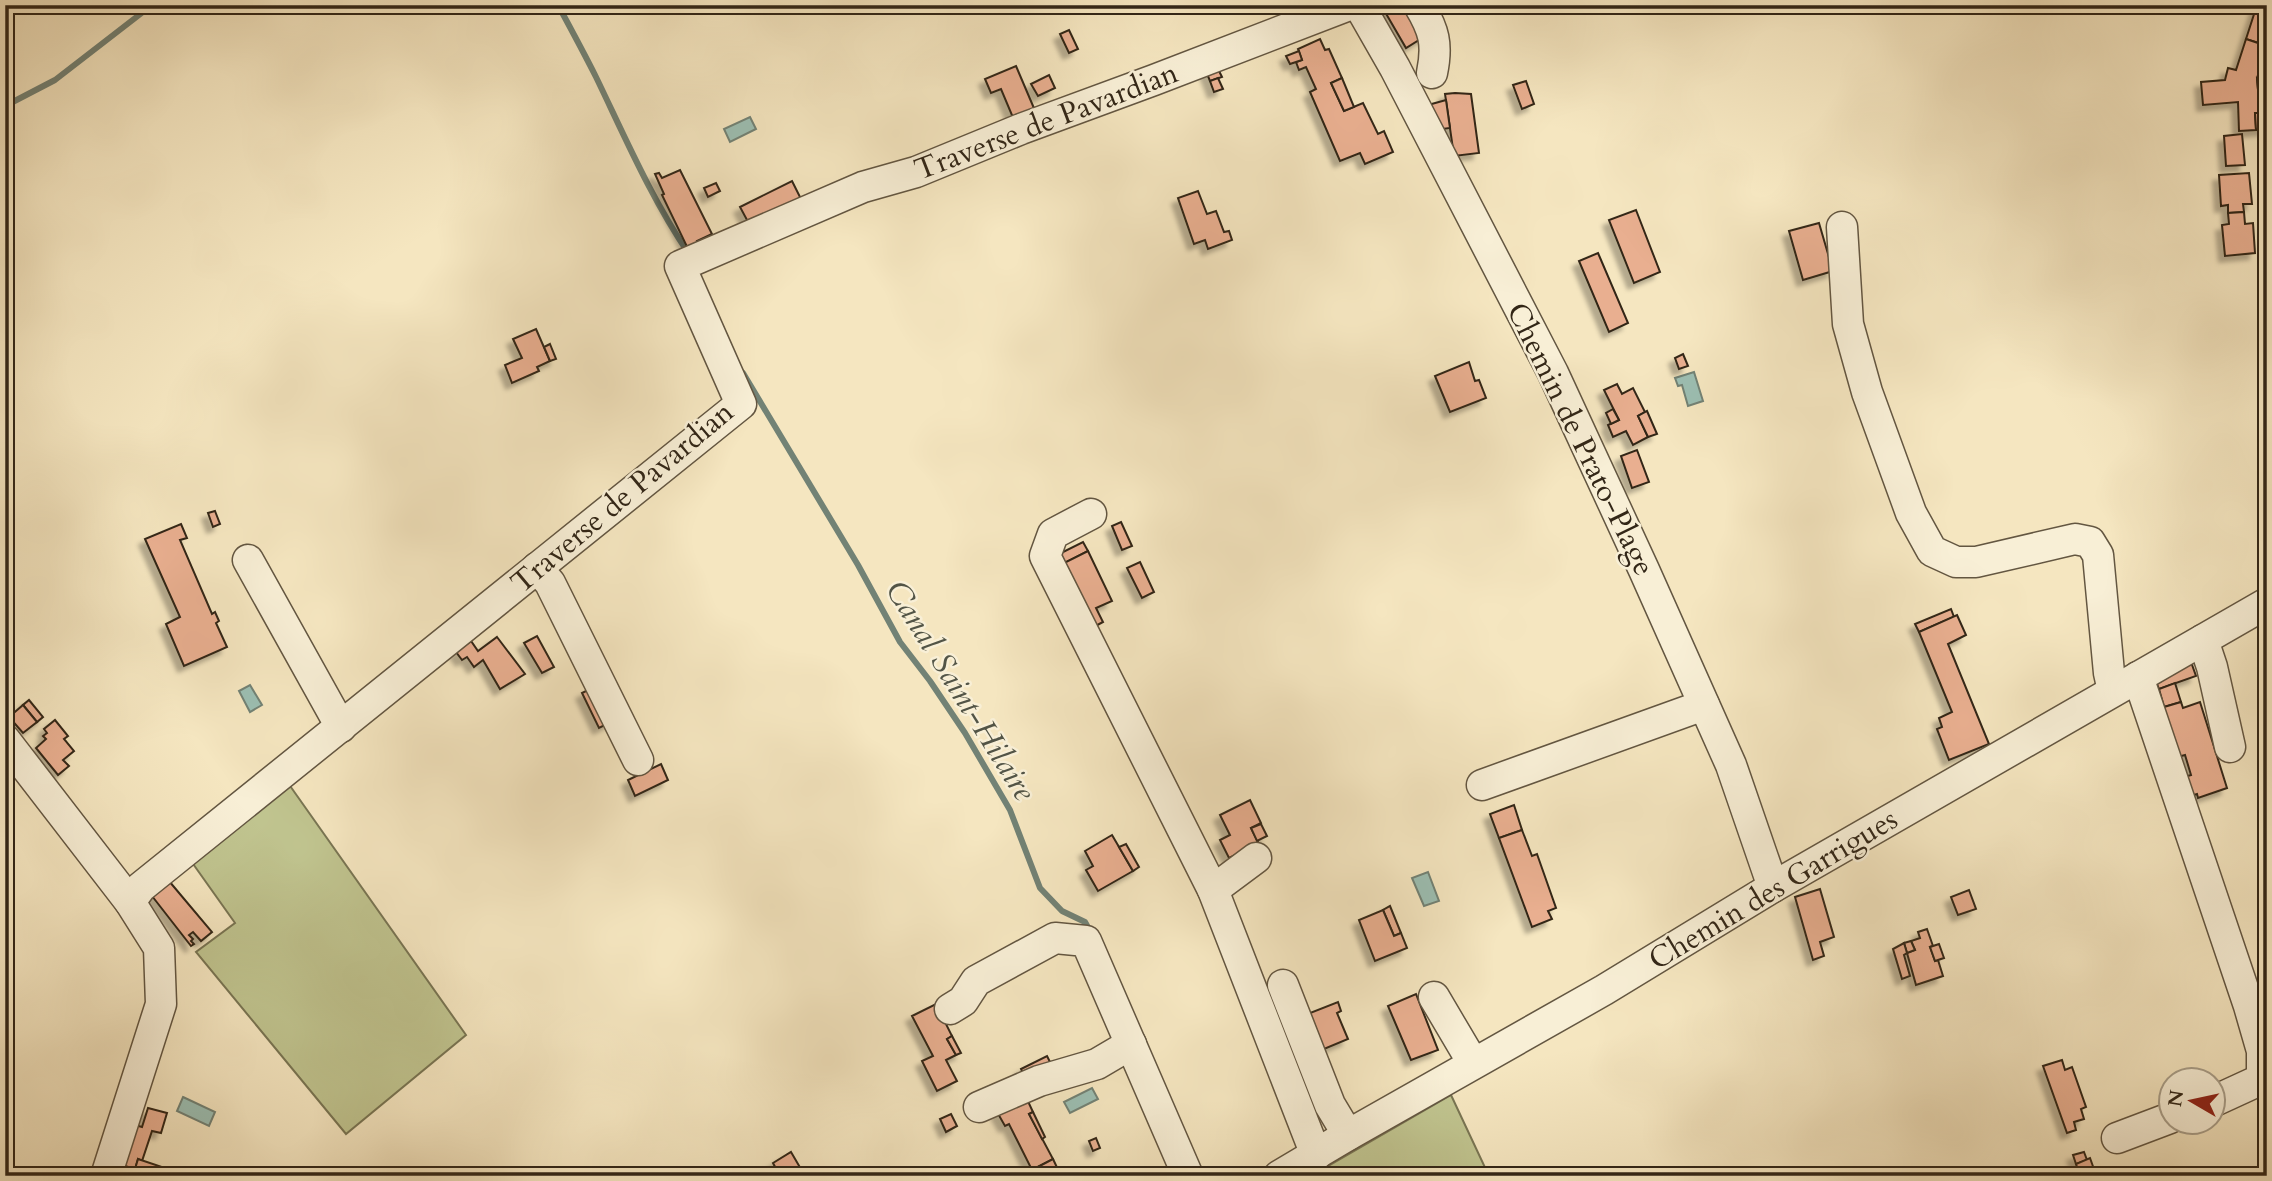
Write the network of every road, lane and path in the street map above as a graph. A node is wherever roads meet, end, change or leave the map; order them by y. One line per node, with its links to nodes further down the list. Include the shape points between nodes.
1 (1349, 5): 8 (street, Traverse de Pavardian, via 916,172 863,187 680,266 741,404)
2 (1359, 5): 12 (street, Chemin de Prato-Plage, via 1553,373)
3 (1419, 5): 4 (street, via 1431,25 1437,52)
4 (1432, 73)
5 (1842, 227): 11 (street, via 1848,324 1910,513 1931,551 1956,562 1976,562 2075,539 2090,542 2098,555 2109,673)
6 (1091, 514): 20 (street, via 1053,534 1045,556)
7 (248, 560): 13 (street)
8 (537, 568): 13 (street, Traverse de Pavardian); 16 (street, via 550,583)
9 (2267, 603): 10 (street, Chemin des Garrigues)
10 (2203, 640): 11 (street, Chemin des Garrigues); 15 (street)
11 (2125, 684): 19 (street, Chemin des Garrigues); 27 (street, via 2249,1006 2262,1051 2262,1079)
12 (1704, 705): 17 (street); 19 (street, Chemin de Prato-Plage, via 1731,765)
13 (341, 726): 21 (street, Traverse de Pavardian, via 141,887)
14 (5, 740): 21 (street)
15 (2230, 747)
16 (638, 760)
17 (1482, 785)
18 (1256, 858): 20 (street)
19 (1773, 887): 26 (street, Chemin des Garrigues)
20 (1213, 890): 32 (street)
21 (130, 902): 33 (street, via 159,948 161,1004)
22 (1283, 985): 30 (street, via 1330,1105)
23 (1434, 997): 26 (street)
24 (950, 1009): 25 (street, via 963,1001 976,981 1055,938 1086,941)
25 (1131, 1044): 28 (street, via 1097,1064 1039,1081); 34 (street)
26 (1473, 1063): 30 (street, Chemin des Garrigues)
27 (2226, 1096)
28 (979, 1107)
29 (2156, 1124): 31 (street)
30 (1348, 1135): 32 (street, Chemin des Garrigues)
31 (2117, 1138)
32 (1316, 1155): 35 (street, Chemin des Garrigues)
33 (106, 1176)
34 (1188, 1176)
35 (1279, 1176)

